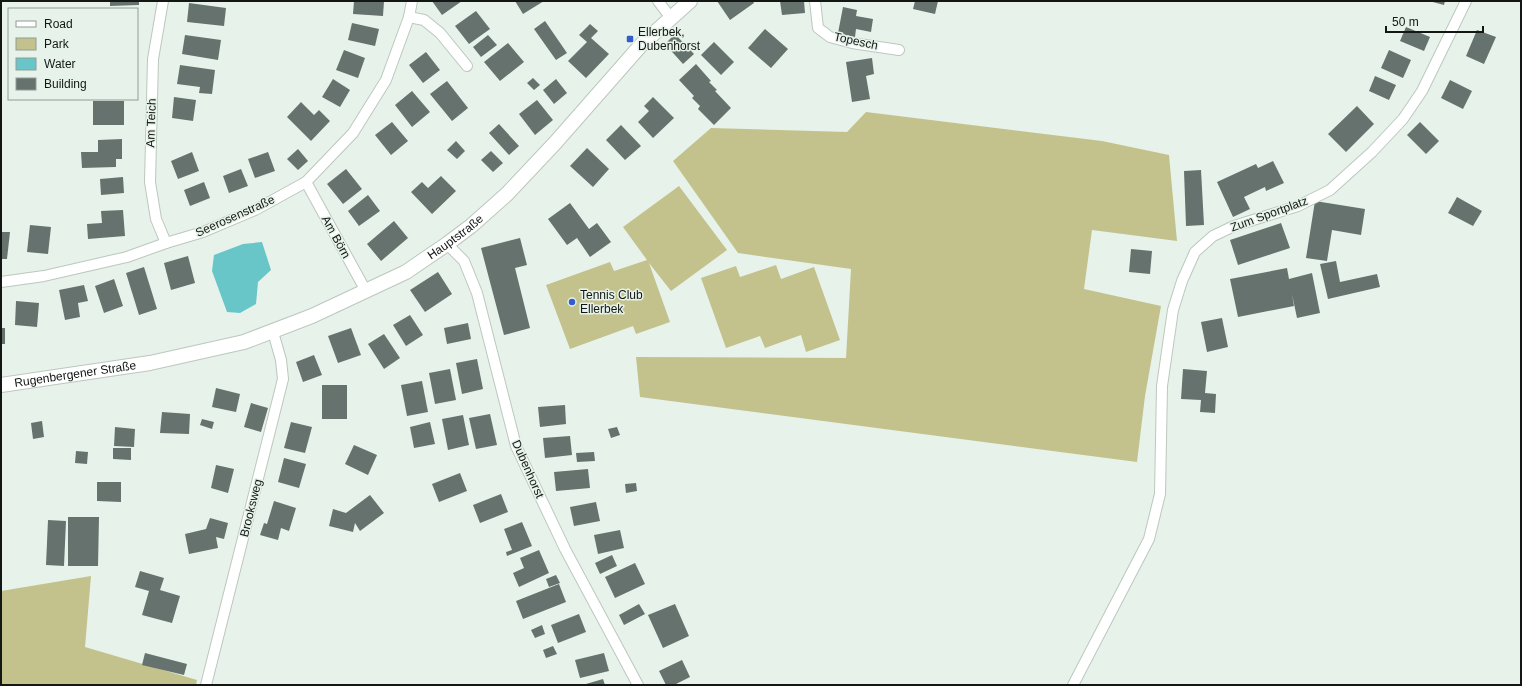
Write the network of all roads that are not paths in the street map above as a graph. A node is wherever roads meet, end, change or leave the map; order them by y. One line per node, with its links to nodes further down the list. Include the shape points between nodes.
1 (162, 1): 12 (street, Am Teich, via 153,59 150,182 156,219)
2 (412, 1): 7 (street, Seerosenstraße)
3 (658, 1): 8 (street)
4 (690, 1): 8 (main road, Hauptstraße)
5 (815, 1): 9 (street, Topesch, via 818,28 830,37)
6 (1466, 1): 21 (street, Zum Sportplatz, via 1422,92 1403,119 1372,152 1330,190 1298,206 1234,226 1213,236 1195,252 1173,310 1162,386 1160,494 1149,539)
7 (409, 17): 10 (street, via 424,20 440,33); 11 (street, Seerosenstraße, via 386,80 353,133)
8 (671, 18): 13 (main road, Hauptstraße, via 642,44 507,194)
9 (899, 50)
10 (467, 66)
11 (306, 182): 12 (street, Seerosenstraße, via 255,210 202,232); 15 (street, Am Börn)
12 (166, 243): 14 (street, Seerosenstraße, via 127,257 44,276)
13 (447, 244): 15 (main road, Hauptstraße, via 406,272); 20 (street, Dubenhorst, via 464,261 477,293 516,446 565,549)
14 (1, 282)
15 (366, 292): 16 (main road, Hauptstraße)
16 (273, 332): 17 (main road, Hauptstraße, via 244,342); 19 (street, Brooksweg, via 283,379)
17 (150, 363): 18 (main road, Rugenbergener Straße)
18 (1, 385)
19 (206, 685)
20 (638, 685)
21 (1073, 685)

